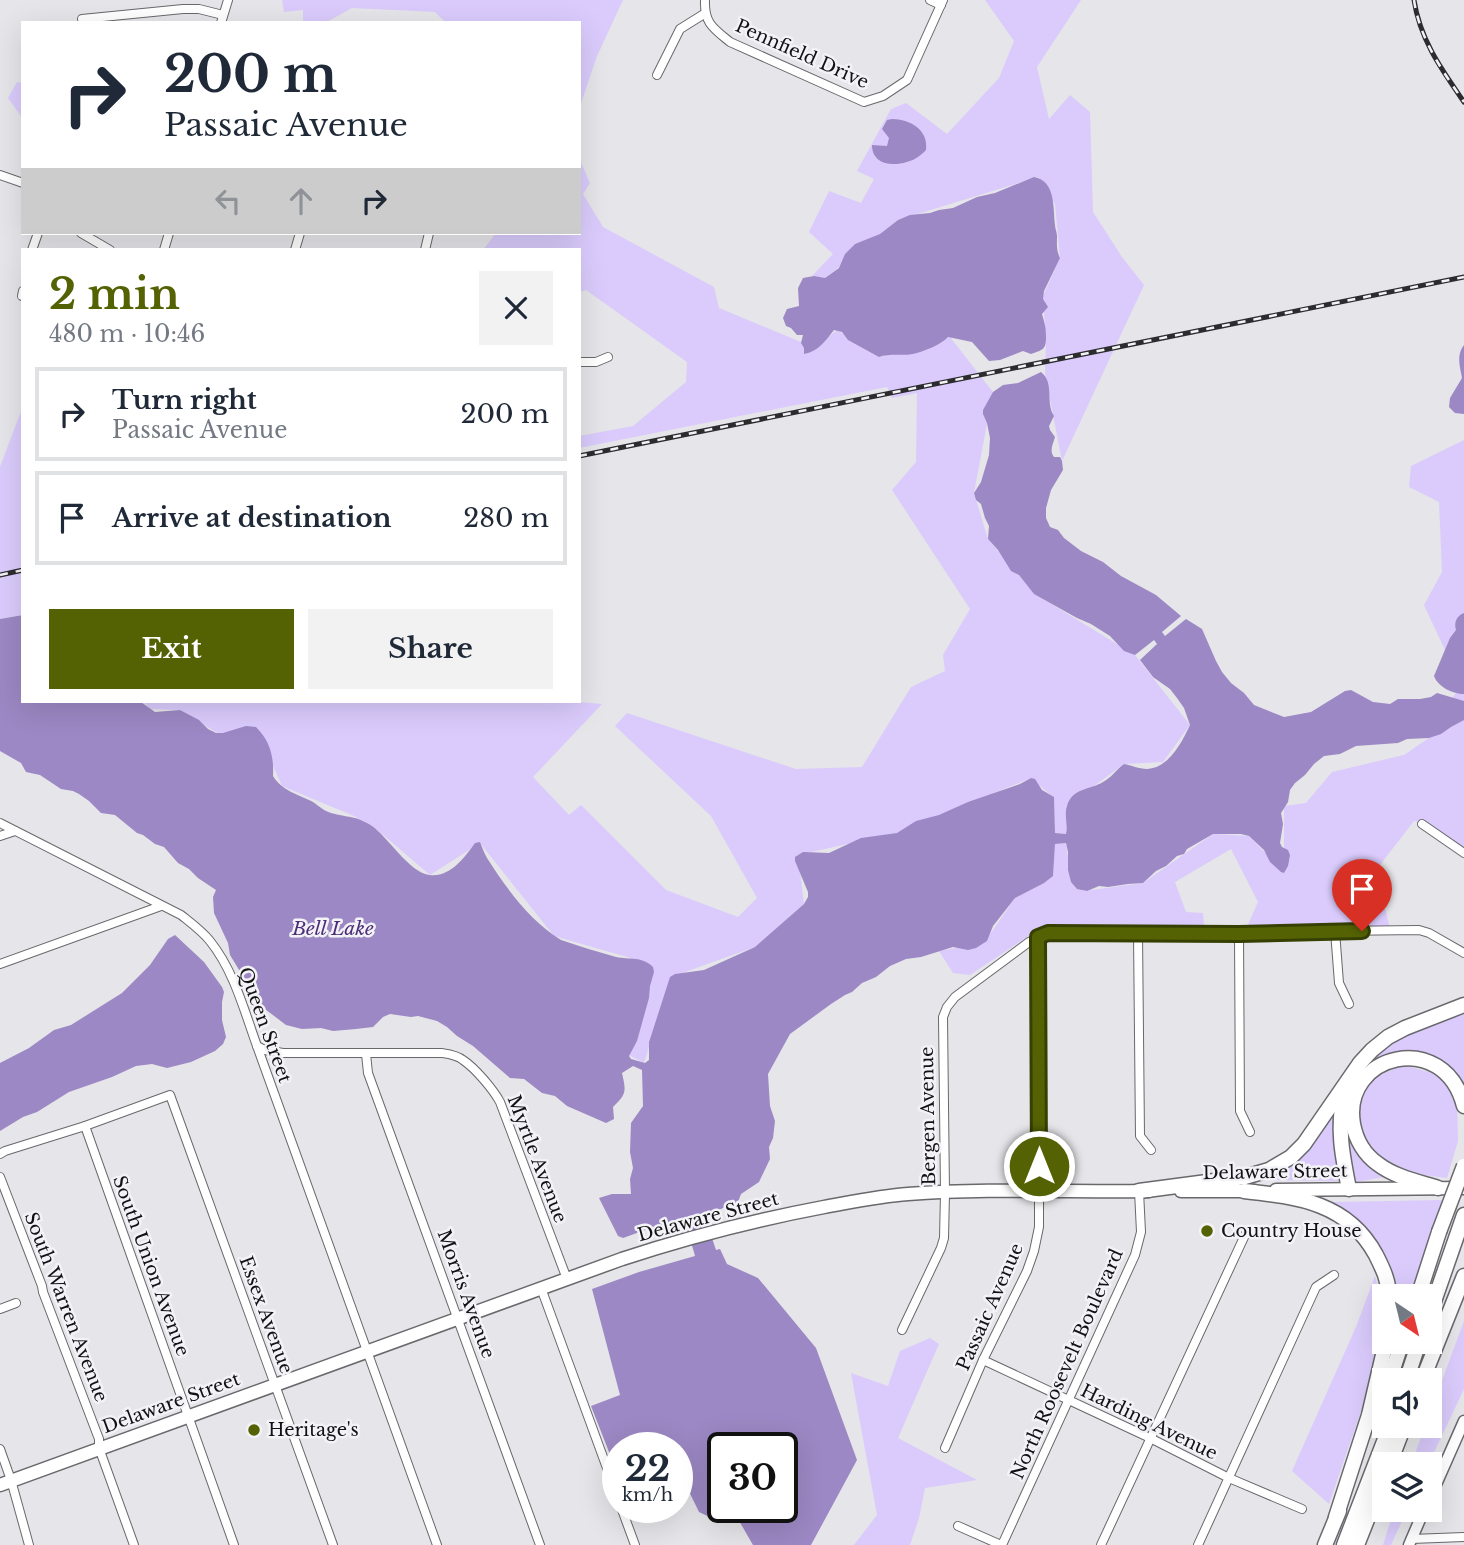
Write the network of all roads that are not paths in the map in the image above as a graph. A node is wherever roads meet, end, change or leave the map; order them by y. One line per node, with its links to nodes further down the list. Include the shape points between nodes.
1 (228, 0): 7 (street)
2 (705, 0): 5 (street)
3 (930, 0): 4 (street, Pennfield Drive)
4 (942, 3): 5 (street, Pennfield Drive, via 906,80 883,96 864,102 730,42 712,28)
5 (705, 14): 8 (street, via 680,30)
6 (82, 19): 7 (street, via 199,9)
7 (222, 19)
8 (657, 75)
9 (0, 175): 10 (street)
10 (21, 182)
11 (84, 235): 12 (street)
12 (107, 248)
13 (608, 357): 14 (street)
14 (581, 362)
15 (0, 823): 17 (street, Queen Street)
16 (1422, 824): 19 (street)
17 (15, 831): 18 (street); 20 (street, Queen Street)
18 (0, 836)
19 (1464, 853)
20 (161, 906): 26 (street); 29 (street, Queen Street, via 181,915 210,941 225,964)
21 (1335, 931): 23 (street); 25 (street, via 1419,930); 27 (street, via 1339,984)
22 (1138, 933): 23 (street); 24 (street, via 1048,933); 35 (street, via 1140,1136)
23 (1239, 934): 34 (street, via 1240,1111)
24 (1038, 937): 42 (street, Passaic Avenue); 45 (street, Bergen Avenue, via 955,997 943,1017)
25 (1464, 953)
26 (0, 964)
27 (1349, 1004)
28 (1464, 1005): 31 (highway, via 1388,1037 1360,1063)
29 (257, 1046): 30 (street, Myrtle Avenue, via 283,1053); 59 (street, Queen Street)
30 (366, 1054): 50 (street, Myrtle Avenue, via 454,1055 492,1089); 57 (street, Morris Avenue, via 368,1073)
31 (1346, 1085): 41 (highway, via 1339,1126); 43 (highway, via 1304,1144 1269,1170)
32 (1464, 1106): 39 (highway, via 1451,1077 1426,1061 1407,1058 1379,1066 1354,1096 1354,1132 1361,1147 1391,1172)
33 (85, 1126): 36 (street); 63 (street, Essex Avenue, via 170,1095); 65 (street, South Union Avenue)
34 (1251, 1132)
35 (1151, 1150)
36 (0, 1154)
37 (1464, 1166): 52 (highway, bridge)
38 (0, 1177): 70 (street, South Warren Avenue)
39 (1438, 1188): 40 (main road, Delaware Street); 41 (main road, Delaware Street)
40 (1464, 1188)
41 (1349, 1189): 44 (main road, Delaware Street)
42 (1039, 1191): 43 (main road, Delaware Street); 45 (main road, Delaware Street); 61 (street, Passaic Avenue, via 1034,1251)
43 (1139, 1191): 44 (main road, Delaware Street); 64 (street, North Roosevelt Boulevard, via 1141,1232 1135,1255)
44 (1244, 1191): 51 (highway, via 1308,1201 1347,1219 1367,1239)
45 (945, 1193): 50 (main road, Delaware Street, via 867,1199 746,1222); 58 (street, Bergen Avenue, via 941,1248)
46 (1464, 1215): 53 (highway)
47 (1255, 1230): 68 (street, via 1245,1235)
48 (1334, 1276): 75 (street, via 1316,1287)
49 (1464, 1276): 62 (highway)
50 (567, 1279): 54 (main road, Delaware Street)
51 (1388, 1284)
52 (1422, 1284)
53 (1440, 1284)
54 (541, 1288): 57 (main road, Delaware Street); 73 (street)
55 (16, 1303): 56 (street)
56 (0, 1309)
57 (458, 1318): 59 (main road, Delaware Street); 90 (street, Morris Avenue)
58 (902, 1330)
59 (367, 1351): 63 (main road, Delaware Street); 89 (street, Queen Street)
60 (1383, 1354): 79 (highway)
61 (984, 1360): 64 (street, Harding Avenue); 71 (street, Passaic Avenue)
62 (1427, 1368)
63 (274, 1385): 65 (main road, Delaware Street); 88 (street, Essex Avenue)
64 (1068, 1401): 68 (street, Harding Avenue); 92 (street, North Roosevelt Boulevard)
65 (188, 1416): 70 (main road, Delaware Street); 87 (street, South Union Avenue)
66 (1464, 1421): 74 (main road)
67 (1372, 1428): 79 (highway)
68 (1150, 1438): 75 (street, Harding Avenue); 93 (street)
69 (1385, 1438): 96 (highway)
70 (99, 1448): 76 (main road, Delaware Street); 86 (street, South Warren Avenue)
71 (945, 1448)
72 (0, 1449): 76 (street)
73 (602, 1454)
74 (1442, 1471)
75 (1229, 1478): 78 (street, Harding Avenue); 94 (street)
76 (6, 1483): 85 (street)
77 (1372, 1507): 97 (highway)
78 (1302, 1509)
79 (1336, 1517): 95 (highway)
80 (1419, 1522): 84 (main road)
81 (627, 1523): 91 (street)
82 (958, 1526): 92 (street)
83 (1464, 1537): 84 (street)
84 (1410, 1542)
85 (29, 1545)
86 (134, 1545)
87 (234, 1545)
88 (333, 1545)
89 (437, 1545)
90 (540, 1545)
91 (635, 1545)
92 (1001, 1545)
93 (1101, 1545)
94 (1198, 1545)
95 (1325, 1545)
96 (1344, 1545)
97 (1357, 1545)

